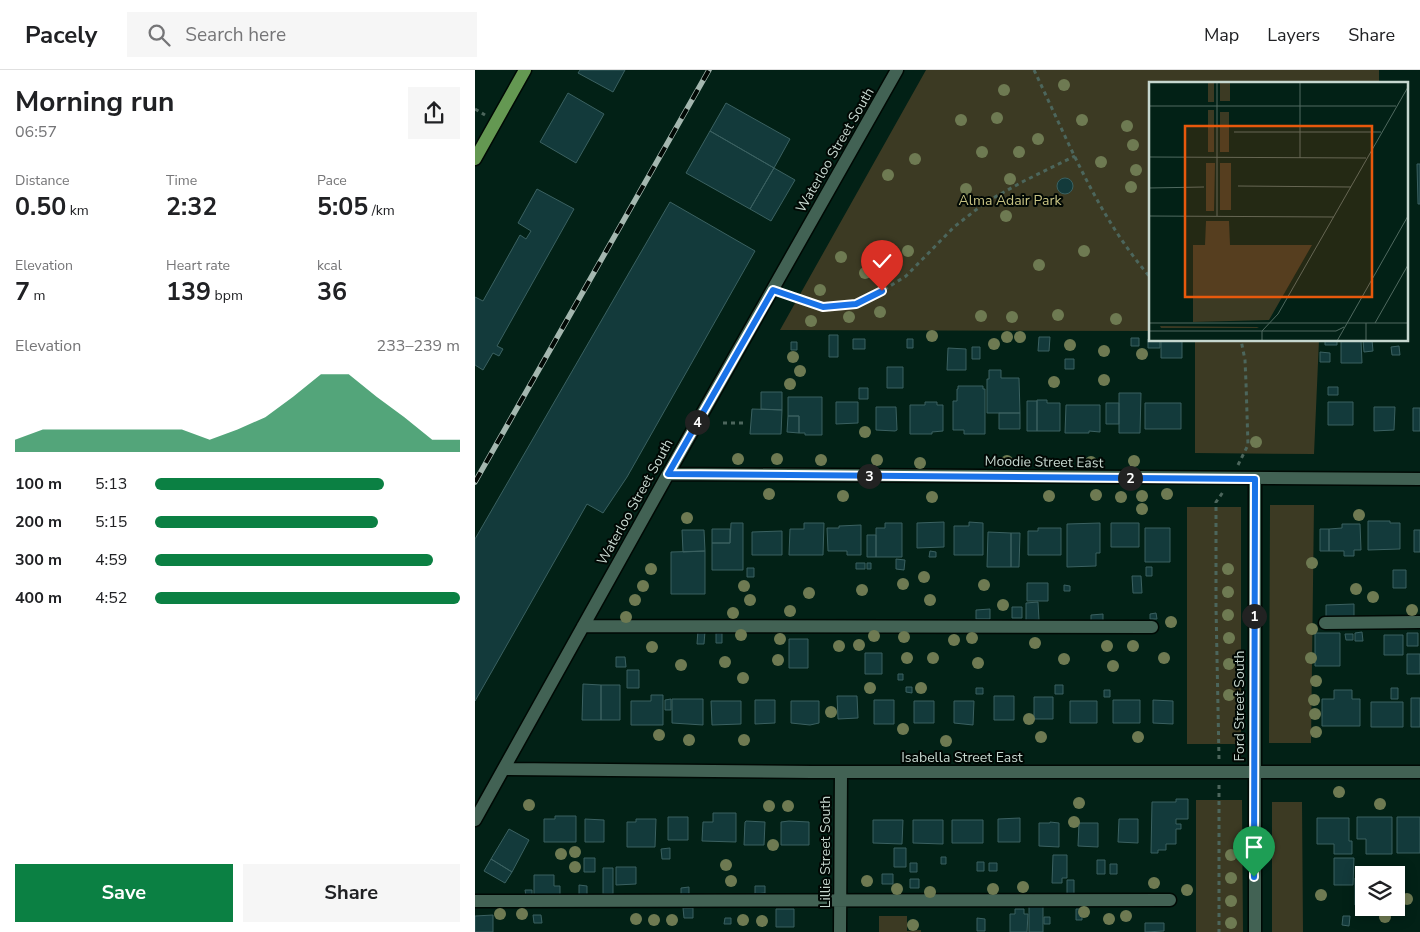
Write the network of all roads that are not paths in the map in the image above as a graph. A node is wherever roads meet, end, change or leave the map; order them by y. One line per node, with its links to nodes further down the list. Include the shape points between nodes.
1 (525, 70): 3 (main road)
2 (897, 70): 4 (street, Waterloo Street South)
3 (475, 159)
4 (668, 474): 5 (street, Moodie Street East); 9 (street, Waterloo Street South)
5 (1255, 479): 6 (street, Moodie Street East); 12 (street, Ford Street South)
6 (1420, 479)
7 (1420, 622): 8 (street)
8 (1325, 623)
9 (583, 626): 10 (street); 11 (street, Waterloo Street South)
10 (1152, 626)
11 (504, 769): 13 (street, Isabella Street East); 15 (street, Waterloo Street South)
12 (1254, 771): 13 (street, Isabella Street East); 14 (street, Isabella Street East); 20 (street, Ford Street South)
13 (841, 772): 18 (street, Lillie Street South)
14 (1420, 772)
15 (475, 820)
16 (1170, 900): 18 (street)
17 (475, 901): 18 (street)
18 (840, 902): 19 (street, Lillie Street South)
19 (840, 932)
20 (1255, 932)

